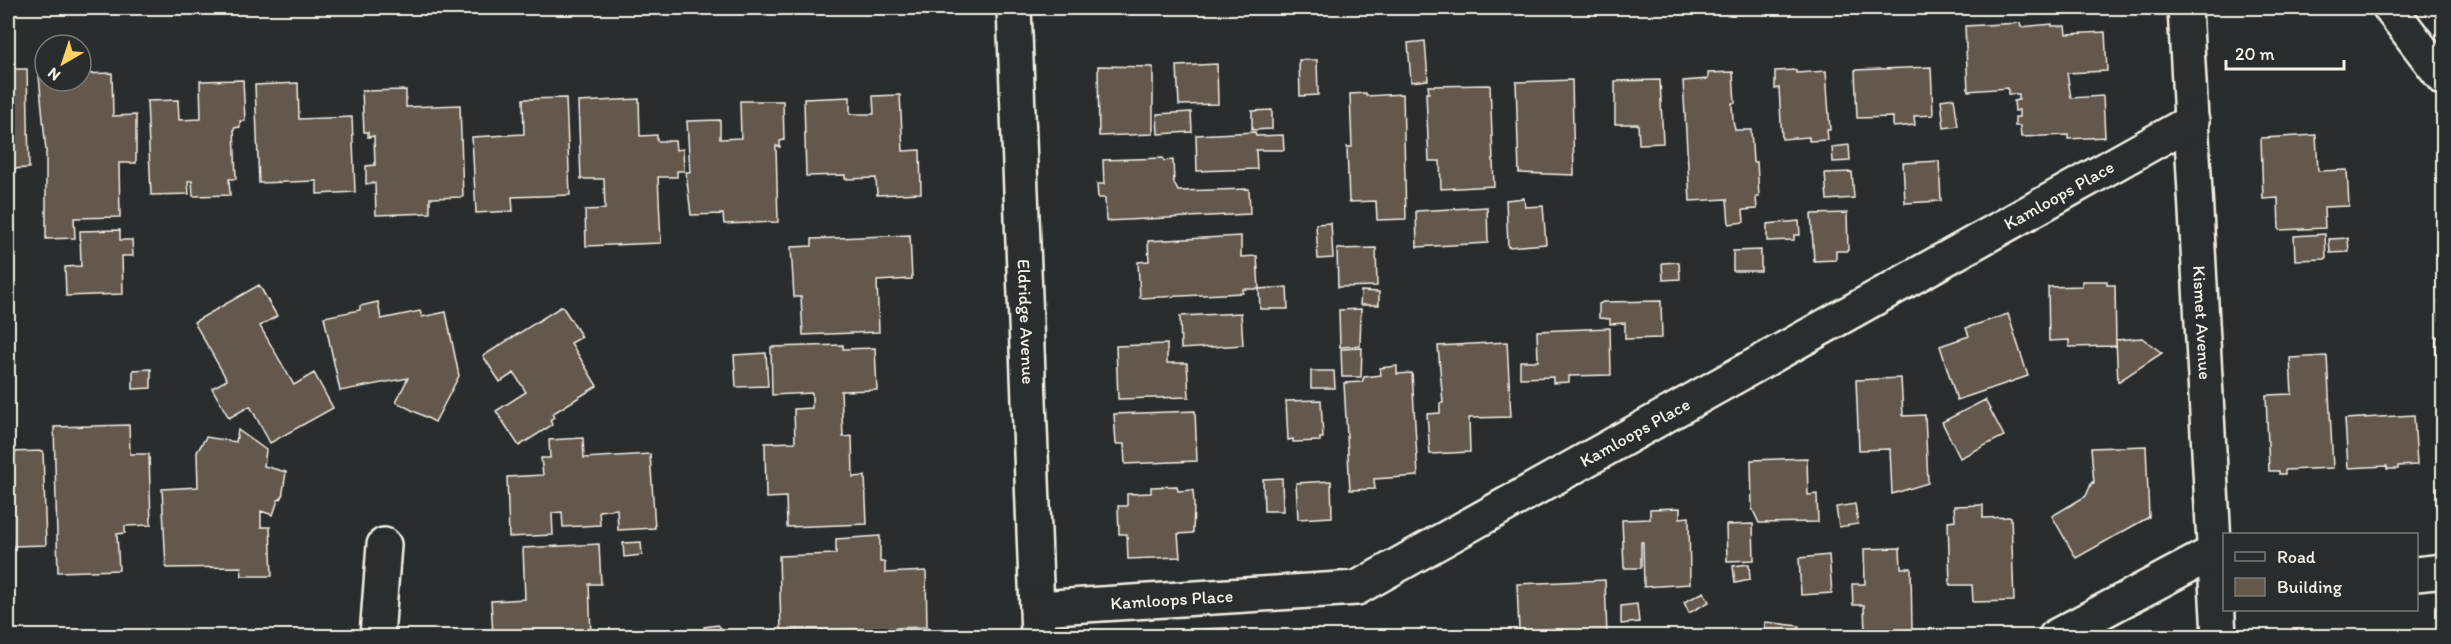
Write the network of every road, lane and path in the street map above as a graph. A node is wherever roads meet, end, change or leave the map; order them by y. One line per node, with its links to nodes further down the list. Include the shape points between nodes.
1 (1014, 8): 11 (main road, Eldridge Avenue)
2 (2185, 8): 5 (main road, Kismet Avenue)
3 (2390, 8): 4 (main road)
4 (2444, 79)
5 (2192, 121): 7 (main road, Kismet Avenue); 11 (main road, Kamloops Place, via 1357,588)
6 (384, 545): 12 (main road)
7 (2216, 551): 10 (main road, Kismet Avenue); 13 (main road)
8 (2444, 571): 9 (main road)
9 (2418, 574)
10 (2221, 594): 14 (main road, Kismet Avenue)
11 (1037, 622)
12 (377, 636)
13 (2056, 636)
14 (2219, 636)

